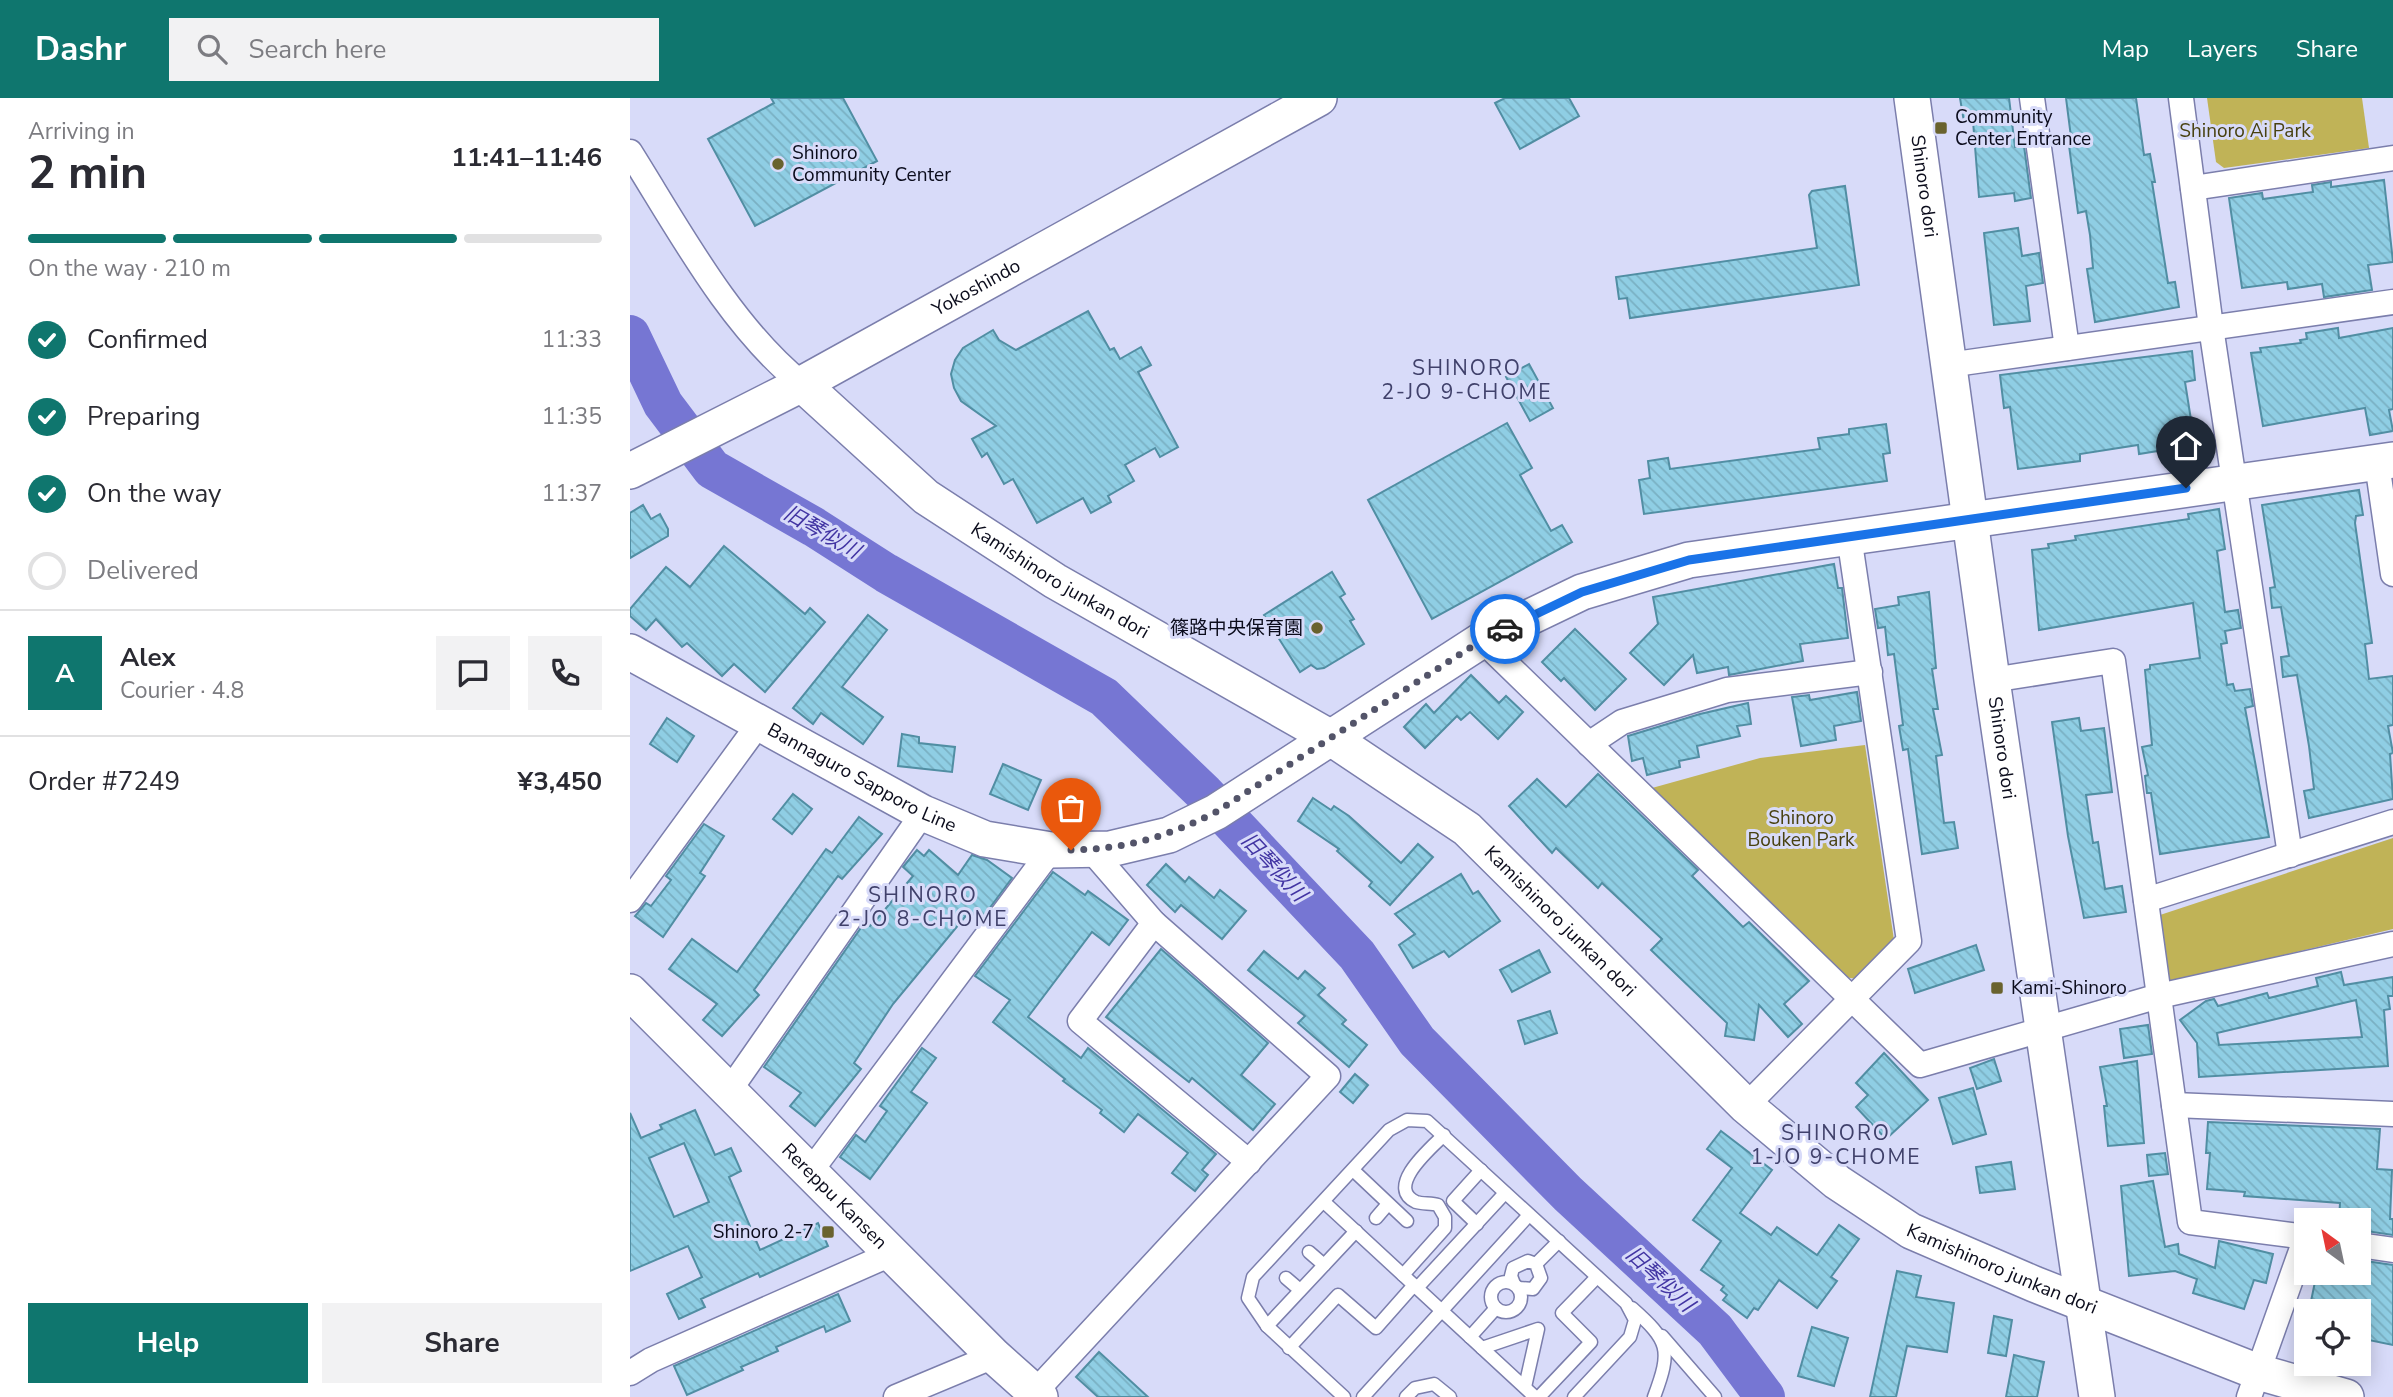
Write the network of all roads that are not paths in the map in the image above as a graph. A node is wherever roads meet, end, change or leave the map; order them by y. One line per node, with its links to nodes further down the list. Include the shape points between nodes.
1 (1319, 98): 12 (main road, Yokoshindo)
2 (1912, 98): 11 (main road, Shinoro dori)
3 (2032, 98): 10 (street)
4 (2181, 98): 7 (street)
5 (630, 152): 12 (street, via 701,263 771,359)
6 (2393, 158): 7 (street)
7 (2193, 188): 9 (street)
8 (2393, 302): 9 (street)
9 (2211, 327): 10 (street); 15 (street)
10 (2067, 348): 11 (street)
11 (1948, 365): 16 (main road, Shinoro dori)
12 (802, 384): 14 (main road, Yokoshindo); 24 (main road, Kamishinoro junkan dori, via 926,497 1055,581)
13 (2385, 462): 15 (main road); 18 (street)
14 (635, 469)
15 (2235, 481): 16 (main road); 30 (street)
16 (1969, 520): 17 (main road); 22 (main road, Shinoro dori)
17 (1849, 537): 19 (main road, via 1689,560 1582,592); 21 (street)
18 (2393, 574)
19 (1482, 640): 24 (main road); 25 (street)
20 (630, 652): 23 (main road, Bannaguro Sapporo Line)
21 (1870, 672): 25 (street, via 1727,690 1622,722); 37 (street, via 1909,941)
22 (1992, 680): 32 (street, via 2113,661); 38 (main road, Shinoro dori)
23 (758, 725): 26 (main road, Bannaguro Sapporo Line); 31 (street)
24 (1331, 738): 28 (main road, Bannaguro Sapporo Line, via 1216,812 1169,835); 41 (main road, Kamishinoro junkan dori, via 1467,829)
25 (1589, 744): 37 (street)
26 (923, 813): 29 (main road, Bannaguro Sapporo Line, via 985,839); 39 (street)
27 (2393, 822): 30 (street)
28 (1100, 849): 29 (main road, Bannaguro Sapporo Line); 33 (street)
29 (1051, 850): 47 (street)
30 (2290, 855): 32 (street)
31 (630, 900)
32 (2146, 900): 36 (street)
33 (1154, 923): 44 (street, via 1080,1021); 44 (street, via 1328,1076)
34 (2393, 944): 36 (street)
35 (630, 992): 39 (main road, Rereppu Kansen)
36 (2159, 996): 38 (street); 40 (street)
37 (1851, 1000): 38 (street, via 1920,1065); 41 (street)
38 (2046, 1030): 72 (main road, Shinoro dori)
39 (729, 1091): 47 (main road, Rereppu Kansen)
40 (2174, 1105): 42 (street); 56 (street, via 2190,1222)
41 (1746, 1106): 72 (main road, Kamishinoro junkan dori, via 1837,1182 1911,1231)
42 (2393, 1114)
43 (1444, 1135): 45 (lane, via 1427,1121 1407,1121 1389,1130); 46 (lane); 65 (lane, via 1405,1183 1406,1192 1416,1202 1438,1205 1445,1228)
44 (1249, 1162): 84 (street)
45 (1353, 1170): 49 (lane); 50 (lane)
46 (1481, 1170): 48 (lane); 54 (lane, via 1452,1201)
47 (810, 1172): 61 (main road, Rereppu Kansen)
48 (1506, 1193): 51 (lane); 54 (lane)
49 (1324, 1202): 55 (lane); 75 (lane, via 1253,1277 1248,1298)
50 (1388, 1204): 52 (lane); 53 (lane)
51 (1529, 1215): 57 (lane); 74 (lane)
52 (1376, 1218)
53 (1407, 1221)
54 (1477, 1224): 69 (lane)
55 (1356, 1231): 63 (lane); 65 (lane)
56 (2294, 1235)
57 (1559, 1241): 62 (lane); 66 (lane)
58 (2371, 1247): 59 (street)
59 (2393, 1250)
60 (1309, 1252): 63 (lane)
61 (891, 1254): 80 (main road, Rereppu Kansen); 81 (street)
62 (1536, 1264): 68 (lane, via 1528,1261 1513,1268); 68 (lane, via 1541,1278 1538,1284 1532,1289)
63 (1324, 1265): 70 (lane)
64 (2294, 1271): 82 (street)
65 (1403, 1275): 69 (lane)
66 (1598, 1277): 71 (lane); 83 (lane, via 1562,1313 1591,1342)
67 (1286, 1278): 70 (lane)
68 (1516, 1286): 73 (lane, via 1500,1283 1494,1288); 73 (lane, via 1521,1295 1517,1308 1503,1312)
69 (1416, 1287): 74 (lane); 78 (lane, via 1376,1328 1338,1295)
70 (1300, 1290): 75 (lane)
71 (1626, 1303): 76 (lane); 90 (lane, via 1635,1320 1630,1337)
72 (2084, 1303): 82 (main road, Kamishinoro junkan dori); 93 (main road, Shinoro dori)
73 (1496, 1308): 77 (lane)
74 (1442, 1310): 77 (lane); 87 (lane)
75 (1267, 1326): 78 (lane)
76 (1660, 1333): 91 (lane, via 1666,1353); 92 (lane)
77 (1470, 1337): 79 (lane)
78 (1289, 1348): 86 (lane)
79 (1482, 1348): 83 (lane); 83 (lane, via 1538,1329)
80 (993, 1356): 84 (main road, Rereppu Kansen); 85 (street)
81 (630, 1373)
82 (2254, 1384): 94 (main road, Kamishinoro junkan dori)
83 (1532, 1394)
84 (1038, 1395)
85 (896, 1397)
86 (1344, 1397)
87 (1363, 1397)
88 (1406, 1397): 89 (lane, via 1415,1388 1434,1384)
89 (1450, 1397)
90 (1574, 1397)
91 (1654, 1397)
92 (1715, 1397)
93 (2097, 1397)
94 (2346, 1397)

